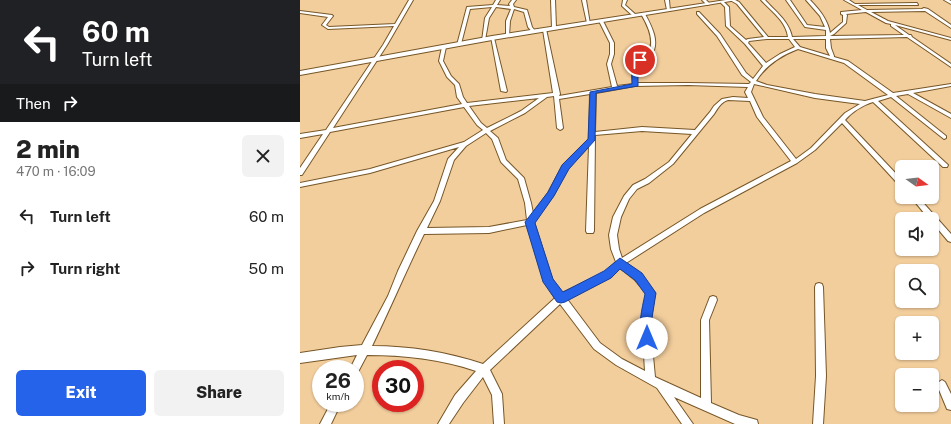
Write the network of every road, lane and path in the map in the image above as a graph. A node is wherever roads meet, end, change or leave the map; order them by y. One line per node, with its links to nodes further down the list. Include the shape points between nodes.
1 (412, 0): 32 (street)
2 (498, 0): 20 (street)
3 (514, 0): 21 (street, via 511,4)
4 (553, 0): 34 (street)
5 (584, 0): 31 (street)
6 (625, 0): 28 (street, via 623,5)
7 (667, 0): 22 (street)
8 (733, 0): 16 (street); 42 (street)
9 (763, 0): 43 (street, via 780,18)
10 (788, 0): 35 (street, via 806,26)
11 (808, 0): 35 (street, via 824,18)
12 (846, 0): 18 (street)
13 (910, 0): 19 (street)
14 (946, 0): 17 (street)
15 (706, 2): 16 (street); 22 (street)
16 (722, 2): 47 (street, via 727,7 728,26)
17 (951, 3)
18 (855, 4): 19 (street); 24 (street)
19 (917, 4): 23 (street)
20 (494, 6): 21 (street); 45 (street, via 487,18); 46 (street, via 468,8)
21 (513, 8): 37 (street, via 526,11); 38 (street, via 508,21)
22 (669, 10): 27 (street)
23 (927, 10): 24 (street); 33 (street)
24 (867, 11): 30 (street); 39 (street, via 842,13 845,22)
25 (300, 12): 32 (street, via 331,16 324,25 328,28)
26 (698, 13): 55 (street, via 719,35)
27 (643, 14): 28 (street); 56 (street, via 649,23 652,43 650,53 640,60 635,69)
28 (634, 15): 29 (street)
29 (601, 21): 31 (street); 58 (street, via 612,43 612,54 608,64)
30 (888, 22): 40 (street); 44 (street)
31 (589, 23): 34 (street)
32 (396, 25): 51 (street)
33 (951, 27)
34 (554, 28): 36 (street)
35 (827, 28): 39 (street)
36 (545, 30): 37 (street); 64 (street)
37 (534, 32): 38 (street)
38 (507, 36): 41 (street)
39 (828, 36): 40 (street); 43 (street); 50 (street, via 828,49)
40 (910, 36): 53 (street)
41 (492, 38): 45 (street); 59 (street)
42 (767, 38): 43 (street); 47 (street, via 748,40)
43 (790, 38): 49 (street)
44 (951, 39)
45 (483, 40): 46 (street)
46 (459, 44): 48 (street)
47 (746, 44): 52 (street)
48 (444, 47): 51 (street); 68 (street, via 441,61 457,84 460,97)
49 (798, 48): 50 (street); 52 (street, via 779,55)
50 (832, 56): 62 (street, via 846,62)
51 (376, 58): 54 (street); 73 (street)
52 (765, 65): 55 (street)
53 (951, 66)
54 (300, 73)
55 (752, 84): 56 (street); 65 (street, via 748,92); 67 (street)
56 (635, 85): 58 (street)
57 (951, 85): 61 (street)
58 (615, 88): 60 (street)
59 (504, 91)
60 (593, 92): 64 (street); 76 (street)
61 (910, 93): 62 (street); 69 (street)
62 (892, 95): 66 (street); 77 (street)
63 (545, 96): 64 (street); 68 (street, via 510,98); 72 (street, via 523,112)
64 (557, 96): 71 (street)
65 (752, 100): 74 (street, via 724,99 716,104); 79 (street, via 760,117)
66 (875, 101): 67 (street); 80 (street)
67 (865, 103): 70 (street)
68 (467, 105): 72 (street, via 479,124); 73 (street)
69 (951, 116)
70 (842, 120): 79 (street, via 813,149); 82 (street)
71 (560, 128)
72 (487, 130): 78 (street); 85 (street, via 494,138 504,161 521,178)
73 (327, 131): 75 (street); 81 (street)
74 (696, 132): 76 (street, via 642,129); 89 (street, via 671,163 635,187 626,198 617,217 613,235)
75 (300, 136)
76 (591, 137): 85 (street, via 565,167 551,194); 87 (street)
77 (944, 137)
78 (469, 142): 83 (street, via 376,169); 86 (street, via 451,159 437,200)
79 (795, 162): 89 (street, via 702,211)
80 (945, 165)
81 (300, 173)
82 (895, 177)
83 (300, 185)
84 (920, 204): 88 (street)
85 (530, 222): 86 (street, via 489,230); 91 (street, via 548,282)
86 (421, 231): 93 (street)
87 (590, 231)
88 (951, 238)
89 (620, 263): 91 (street, via 608,275); 97 (street, via 638,277 651,293 646,324)
90 (819, 287): 108 (street, via 821,376)
91 (561, 298): 96 (street); 97 (street, via 597,346)
92 (713, 300): 100 (street, via 705,320)
93 (364, 350): 94 (street); 95 (street); 96 (street, via 424,355)
94 (300, 358)
95 (359, 360)
96 (484, 369): 104 (street, via 459,399); 105 (street, via 498,394)
97 (650, 380): 98 (street)
98 (660, 385): 100 (street); 106 (street)
99 (942, 385): 101 (street)
100 (706, 405): 107 (street, via 738,420)
101 (951, 405)
102 (331, 412): 103 (street)
103 (325, 424)
104 (443, 424)
105 (499, 424)
106 (688, 424)
107 (754, 424)
108 (818, 424)

